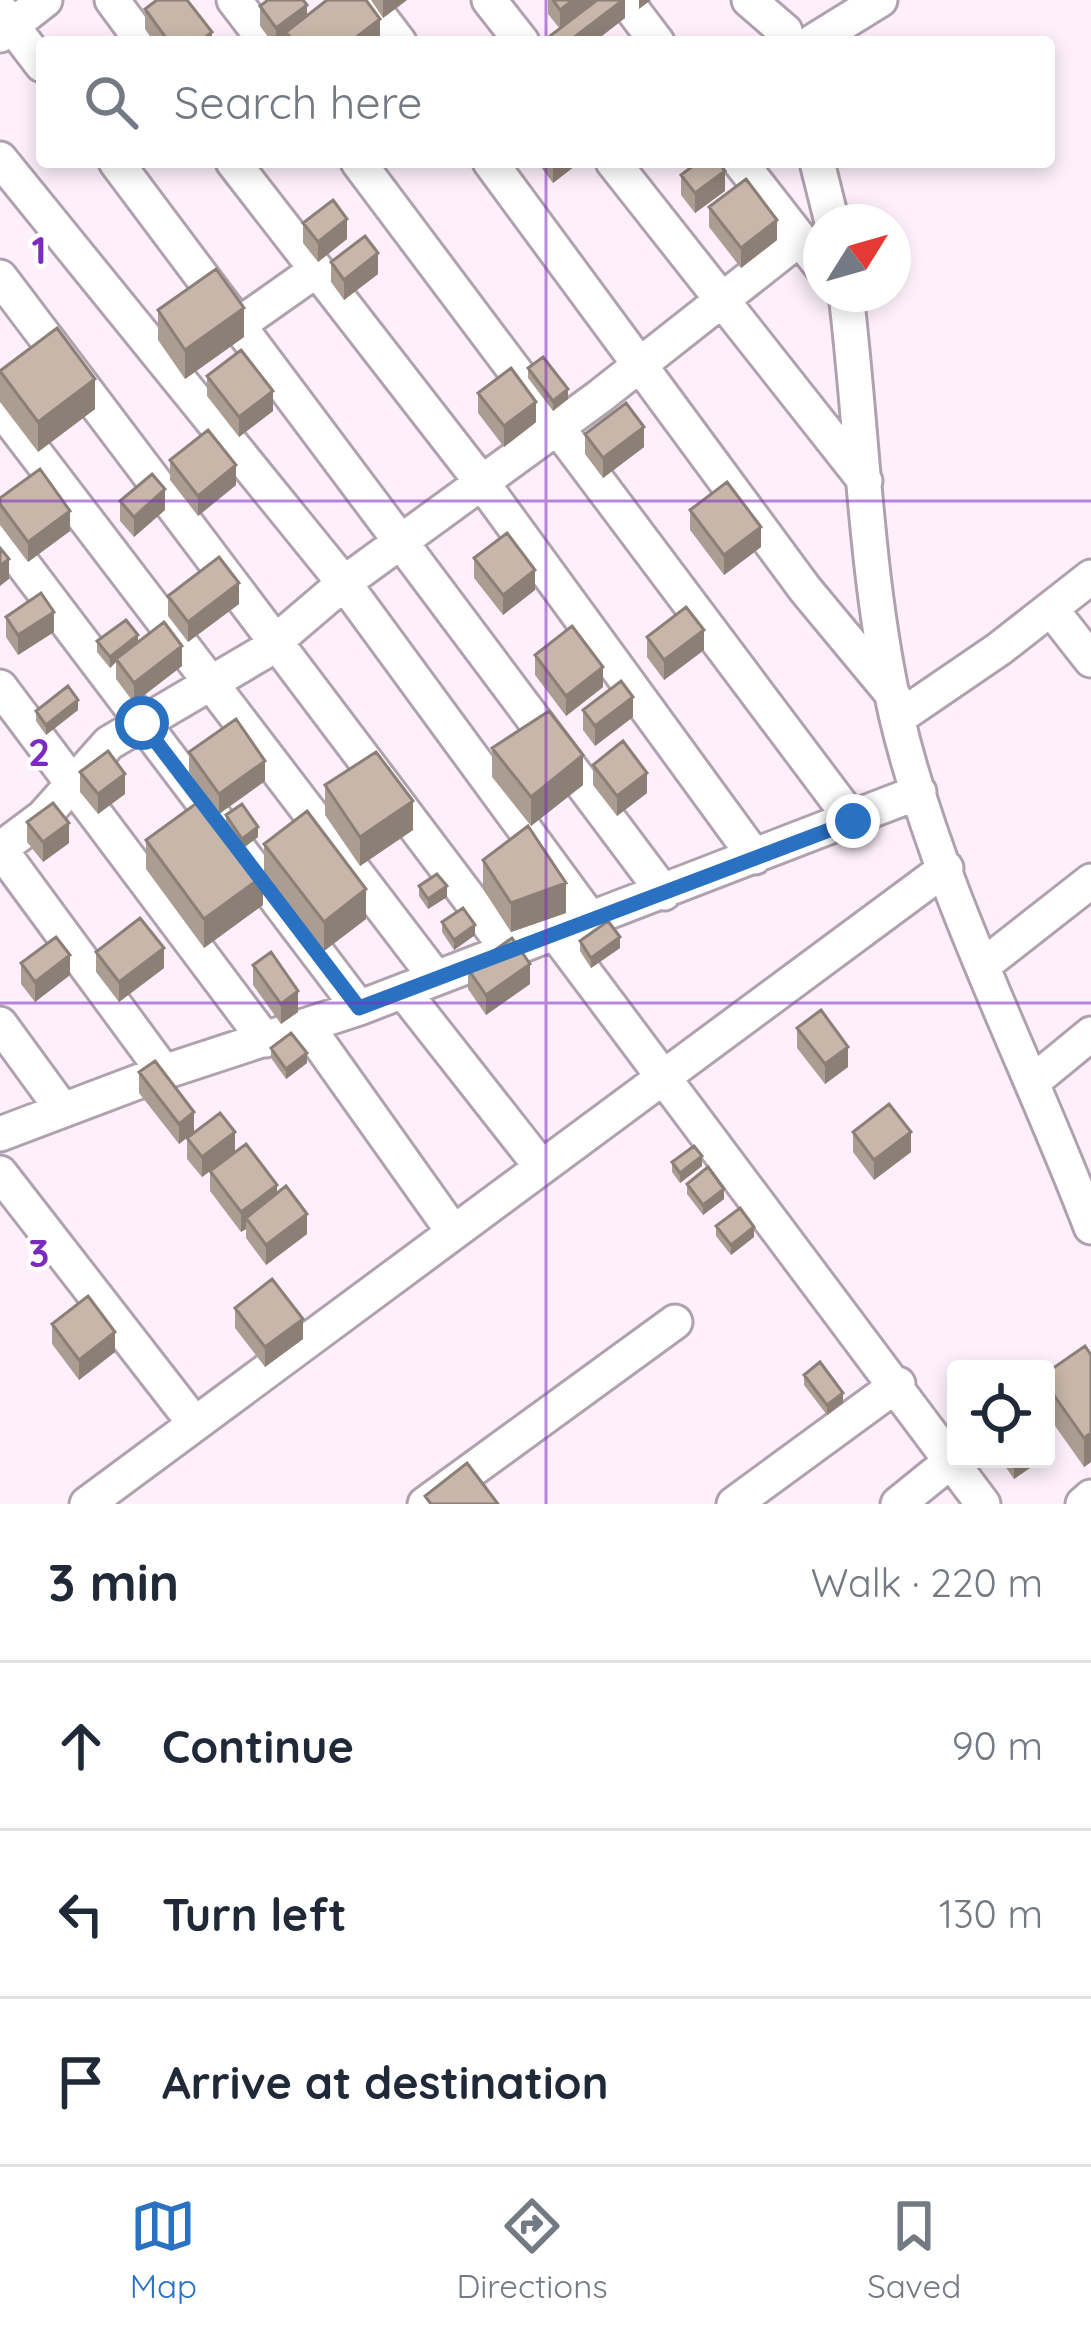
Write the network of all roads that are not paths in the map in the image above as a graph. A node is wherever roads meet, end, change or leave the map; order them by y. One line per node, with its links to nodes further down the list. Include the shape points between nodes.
1 (45, 0): 9 (street)
2 (112, 0): 11 (street)
3 (234, 0): 12 (street)
4 (367, 0): 13 (street)
5 (490, 0): 14 (street)
6 (625, 0): 15 (street)
7 (749, 0): 10 (street)
8 (880, 0): 10 (street)
9 (4, 24): 16 (street)
10 (791, 29)
11 (139, 36)
12 (261, 36)
13 (394, 36)
14 (517, 36)
15 (652, 36)
16 (36, 59)
17 (0, 159): 41 (street)
18 (121, 168): 32 (street)
19 (237, 168): 28 (street)
20 (363, 168): 35 (street)
21 (495, 168): 33 (street)
22 (618, 168): 30 (street)
23 (744, 168): 26 (street)
24 (818, 168): 25 (street)
25 (828, 204)
26 (798, 240): 27 (street); 30 (street)
27 (803, 246)
28 (315, 271): 32 (street); 37 (street)
29 (0, 277): 43 (street)
30 (721, 304): 33 (street); 36 (street)
31 (848, 312): 36 (street)
32 (240, 324): 39 (street)
33 (643, 363): 35 (street); 47 (street)
34 (0, 407): 45 (street)
35 (559, 426): 37 (street); 51 (street)
36 (865, 481): 47 (street)
37 (483, 484): 39 (street); 53 (street)
38 (0, 534): 48 (street)
39 (404, 541): 41 (street); 56 (street)
40 (1091, 577): 42 (street)
41 (344, 583): 43 (street); 57 (street)
42 (1051, 609): 44 (street); 47 (street)
43 (275, 641): 45 (street); 59 (street)
44 (1091, 660)
45 (211, 683): 48 (street); 61 (street)
46 (0, 687): 49 (street)
47 (895, 707): 50 (street)
48 (142, 723): 49 (street); 63 (street)
49 (72, 782): 52 (street, via 43,818); 67 (street)
50 (919, 792): 51 (street); 54 (street)
51 (853, 821): 53 (street)
52 (0, 849): 68 (street)
53 (755, 857): 56 (street)
54 (946, 868): 60 (street); 69 (street)
55 (1091, 881): 60 (street)
56 (664, 893): 57 (street)
57 (589, 917): 58 (street)
58 (556, 934): 59 (street); 69 (street)
59 (509, 951): 61 (street)
60 (985, 964): 70 (street)
61 (436, 978): 62 (street)
62 (403, 991): 63 (street); 73 (street)
63 (359, 1008): 65 (street)
64 (0, 1024): 71 (street)
65 (307, 1026): 67 (street); 76 (street)
66 (1091, 1034): 70 (street)
67 (265, 1040): 68 (street)
68 (164, 1072): 71 (street)
69 (666, 1078): 73 (street); 78 (street)
70 (1035, 1080): 75 (street)
71 (62, 1109): 72 (street)
72 (0, 1134)
73 (539, 1164): 76 (street)
74 (0, 1172): 79 (street)
75 (1091, 1227)
76 (452, 1230): 79 (street)
77 (675, 1322): 85 (street)
78 (898, 1384): 80 (street); 86 (street)
79 (195, 1424): 84 (street)
80 (947, 1450)
81 (947, 1465): 87 (street)
82 (960, 1468): 88 (street)
83 (1091, 1497): 89 (street)
84 (87, 1504)
85 (424, 1504)
86 (734, 1504)
87 (898, 1504)
88 (983, 1504)
89 (1083, 1504)

